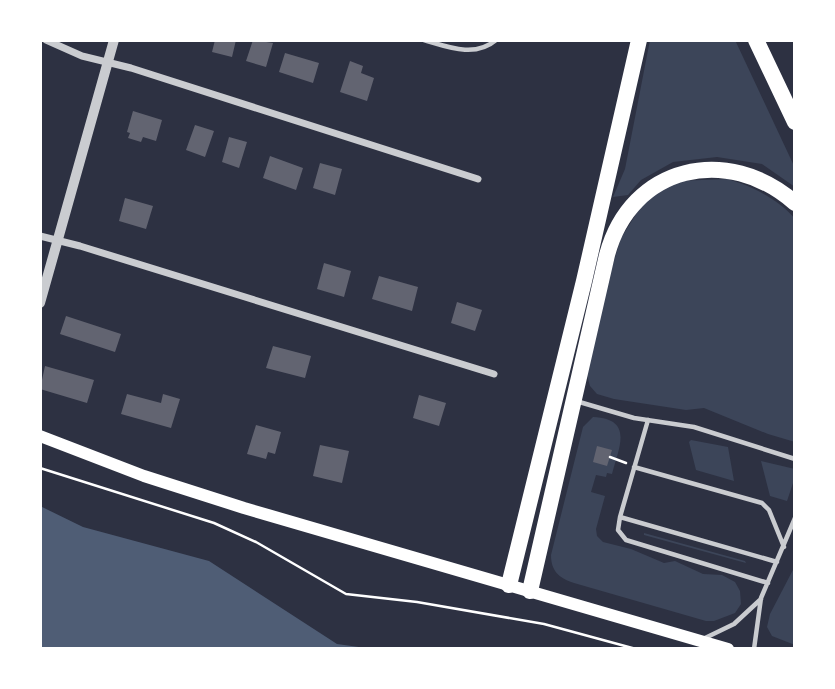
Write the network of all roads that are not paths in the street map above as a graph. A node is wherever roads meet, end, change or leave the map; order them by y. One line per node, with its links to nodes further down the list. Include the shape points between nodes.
1 (47, 40): 7 (street)
2 (114, 40): 7 (street)
3 (425, 40): 4 (lane, via 476,50)
4 (496, 40)
5 (639, 40): 26 (highway)
6 (756, 40): 8 (highway)
7 (108, 62): 9 (street); 12 (street)
8 (795, 122)
9 (478, 179)
10 (795, 203): 15 (highway, via 762,180 711,169 670,178 640,198 619,225 609,248)
11 (40, 236): 12 (street)
12 (58, 240): 13 (street); 14 (street)
13 (40, 303)
14 (494, 374)
15 (573, 400): 16 (lane); 27 (highway)
16 (648, 420): 19 (lane, via 694,427); 20 (lane)
17 (40, 426): 18 (main road)
18 (44, 437): 26 (main road, via 206,496)
19 (795, 459)
20 (634, 467): 21 (lane); 23 (lane, via 762,503)
21 (620, 517): 24 (lane); 25 (lane, via 618,530 626,540)
22 (795, 518): 23 (lane)
23 (784, 547): 24 (lane)
24 (777, 562): 25 (lane)
25 (768, 583): 28 (lane)
26 (509, 585): 27 (main road)
27 (530, 591): 29 (main road)
28 (761, 598): 29 (lane, via 734,624); 31 (lane)
29 (700, 641): 30 (main road)
30 (728, 649)
31 (754, 649)

